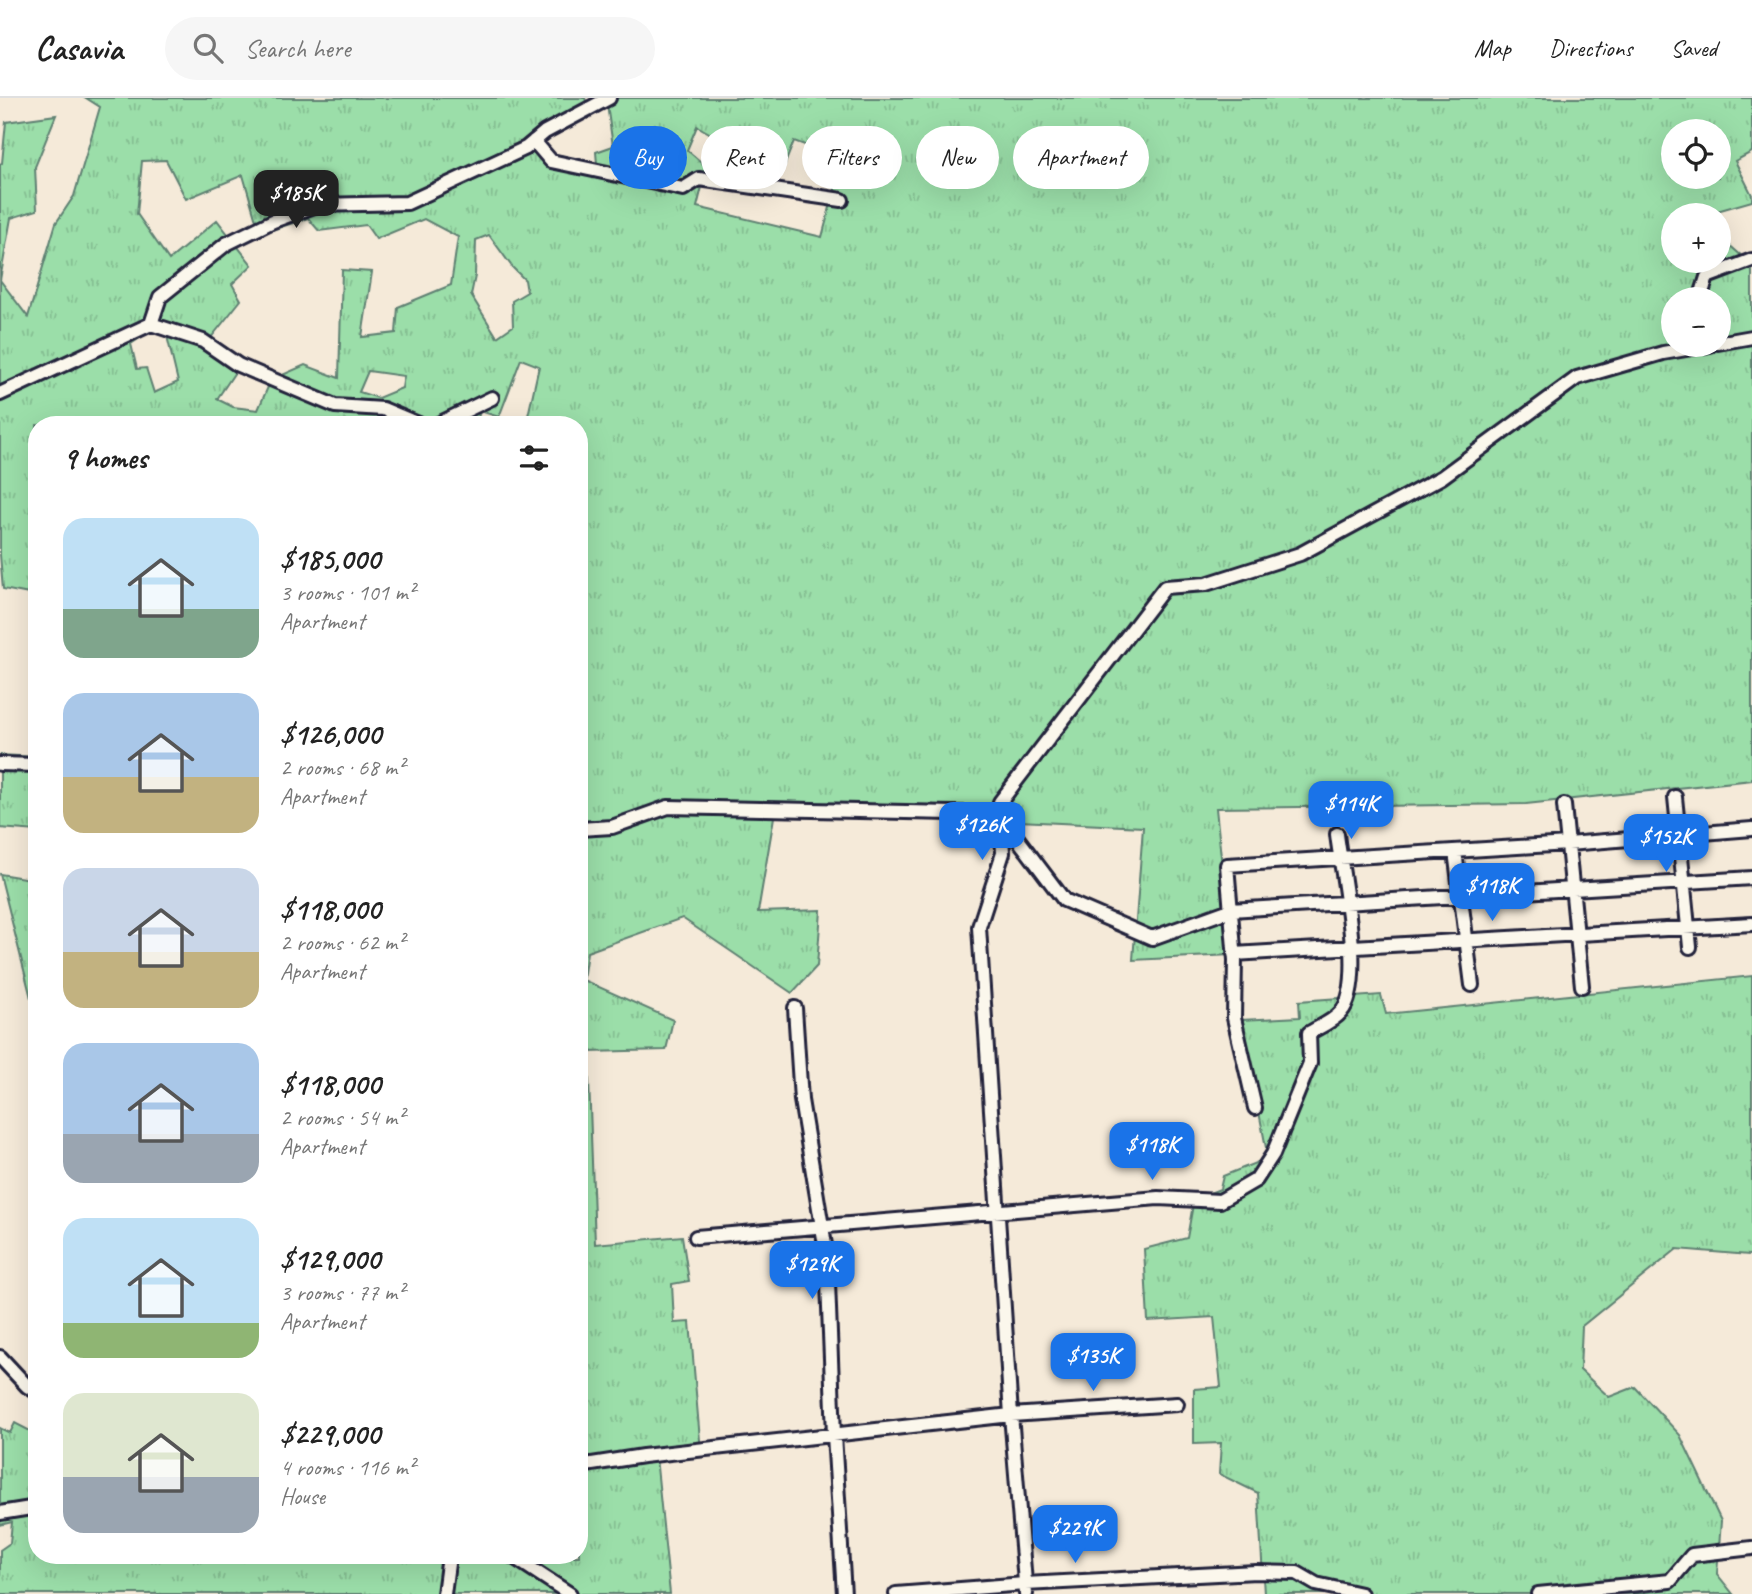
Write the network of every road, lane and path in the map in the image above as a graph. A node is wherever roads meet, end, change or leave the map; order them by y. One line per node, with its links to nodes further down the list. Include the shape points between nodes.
1 (609, 98): 2 (street)
2 (534, 141): 3 (street, via 551,161 683,189 699,178); 6 (street, via 407,203 317,205 273,221 226,244 160,297)
3 (842, 200)
4 (1752, 260): 5 (street, via 1707,277)
5 (1704, 287)
6 (151, 324): 10 (street); 12 (street, via 203,341 238,365 335,406 383,409)
7 (1752, 337): 8 (street)
8 (1731, 341)
9 (1661, 354): 18 (street, via 1577,378 1442,477 1300,554 1206,584 1165,587 1000,802)
10 (0, 394)
11 (492, 398): 13 (street)
12 (400, 416)
13 (455, 416)
14 (0, 764): 15 (street)
15 (28, 765)
16 (1675, 797): 22 (street)
17 (1564, 805): 23 (street)
18 (999, 814): 19 (street, via 668,807 612,827); 31 (street, via 1064,900 1118,924 1152,938); 43 (street, via 1003,853 979,927)
19 (588, 828)
20 (1752, 829): 22 (street)
21 (1337, 834): 25 (street)
22 (1679, 835): 23 (street); 27 (street)
23 (1568, 844): 24 (street); 28 (street)
24 (1455, 851): 25 (street); 29 (street)
25 (1340, 858): 30 (street); 31 (street, via 1227,865)
26 (1752, 878): 27 (street)
27 (1684, 883): 28 (street); 33 (street)
28 (1573, 890): 29 (street); 34 (street)
29 (1461, 897): 30 (street); 35 (street)
30 (1349, 903): 31 (street); 37 (street)
31 (1230, 910): 38 (street)
32 (1752, 924): 33 (street)
33 (1688, 928): 34 (street); 36 (street)
34 (1577, 935): 35 (street); 40 (street)
35 (1466, 941): 37 (street); 39 (street)
36 (1690, 947)
37 (1352, 948): 38 (street); 43 (street, via 1353,982 1342,1012 1309,1033 1310,1063 1273,1154 1256,1180 1220,1201 1158,1198)
38 (1234, 954): 42 (street, via 1234,1018)
39 (1472, 985)
40 (1582, 986)
41 (795, 1008): 44 (street, via 801,1100)
42 (1255, 1108)
43 (998, 1213): 44 (street); 49 (street)
44 (822, 1226): 45 (street); 50 (street)
45 (696, 1237)
46 (0, 1357): 47 (street)
47 (28, 1387)
48 (1177, 1404): 49 (street)
49 (1011, 1415): 50 (street); 57 (street)
50 (834, 1435): 51 (street); 60 (street)
51 (588, 1465)
52 (28, 1508): 53 (street)
53 (0, 1513)
54 (1752, 1548): 63 (street, via 1692,1555 1670,1581)
55 (448, 1564): 58 (street)
56 (524, 1564): 59 (street)
57 (1026, 1589): 61 (street); 62 (street, via 1297,1573 1317,1584)
58 (444, 1594)
59 (570, 1594)
60 (844, 1594)
61 (896, 1594)
62 (1362, 1594)
63 (1538, 1594)

